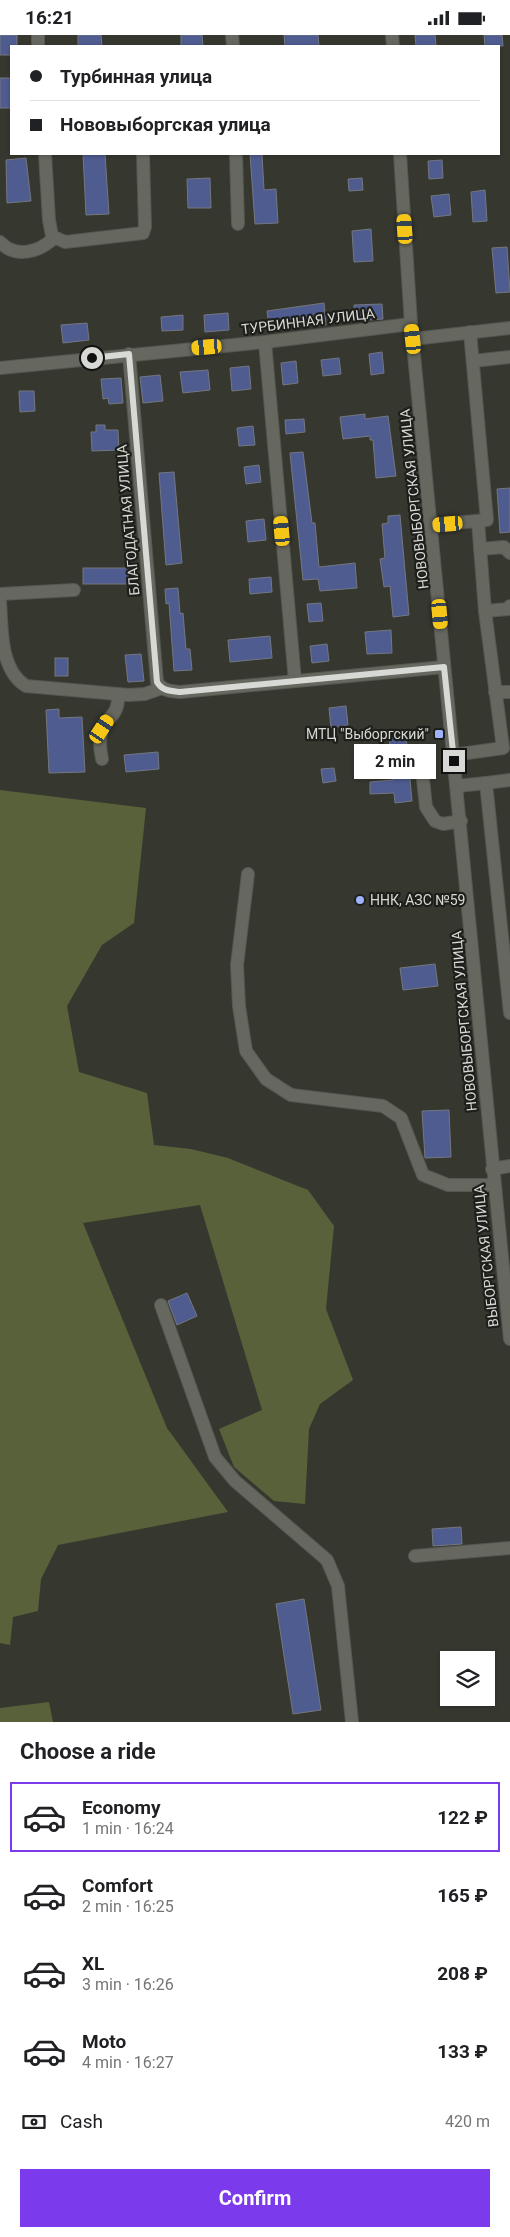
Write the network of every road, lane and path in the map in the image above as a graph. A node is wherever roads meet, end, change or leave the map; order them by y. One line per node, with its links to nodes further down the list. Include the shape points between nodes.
1 (45, 155): 6 (street, via 49,220)
2 (144, 155): 6 (street, via 143,233 65,242)
3 (236, 155): 5 (street)
4 (400, 155): 8 (street, НОВОВЫБОРГСКАЯ УЛИЦА)
5 (238, 224)
6 (54, 238): 7 (street, via 41,248 19,252)
7 (0, 242)
8 (411, 324): 11 (street, НОВОВЫБОРГСКАЯ УЛИЦА); 12 (street, ТУРБИННАЯ УЛИЦА)
9 (510, 328): 10 (street)
10 (470, 332): 11 (street); 15 (street)
11 (413, 339): 18 (street, НОВОВЫБОРГСКАЯ УЛИЦА)
12 (265, 342): 13 (street, ТУРБИННАЯ УЛИЦА); 27 (street)
13 (129, 354): 16 (street, ТУРБИННАЯ УЛИЦА); 28 (street, БЛАГОДАТНАЯ УЛИЦА)
14 (510, 357): 15 (street)
15 (473, 361): 17 (street, via 487,520)
16 (0, 368)
17 (478, 521): 18 (street); 19 (street)
18 (432, 525): 26 (street, НОВОВЫБОРГСКАЯ УЛИЦА)
19 (480, 549): 20 (street, via 504,547); 25 (street)
20 (510, 553)
21 (74, 590): 22 (street)
22 (0, 594)
23 (0, 601): 31 (street, via 6,660 16,680 26,686)
24 (510, 606): 25 (street, via 508,609)
25 (485, 611): 29 (street)
26 (444, 667): 27 (street); 33 (street, НОВОВЫБОРГСКАЯ УЛИЦА)
27 (295, 681): 28 (street, via 180,692)
28 (159, 685): 31 (street, via 145,694)
29 (496, 692): 30 (street); 33 (street, via 503,748)
30 (510, 692)
31 (118, 695): 34 (street, via 116,712 100,737)
32 (420, 751): 38 (street, via 426,807 430,815 443,824)
33 (453, 755): 37 (street, НОВОВЫБОРГСКАЯ УЛИЦА)
34 (102, 759)
35 (510, 780): 36 (street)
36 (486, 783): 37 (street); 40 (street)
37 (457, 785): 38 (street, НОВОВЫБОРГСКАЯ УЛИЦА)
38 (461, 821): 42 (street, НОВОВЫБОРГСКАЯ УЛИЦА)
39 (248, 874): 43 (street, via 236,965 239,1006 246,1051 266,1079 291,1095 382,1106 401,1118 423,1175 448,1185)
40 (510, 1013)
41 (510, 1166): 42 (street)
42 (492, 1169): 43 (street, ВЫБОРГСКАЯ УЛИЦА)
43 (494, 1185): 45 (street, ВЫБОРГСКАЯ УЛИЦА)
44 (161, 1305): 48 (street, via 215,1457 235,1481 327,1560 338,1585)
45 (510, 1339)
46 (510, 1548): 47 (street)
47 (415, 1555)
48 (352, 1722)

